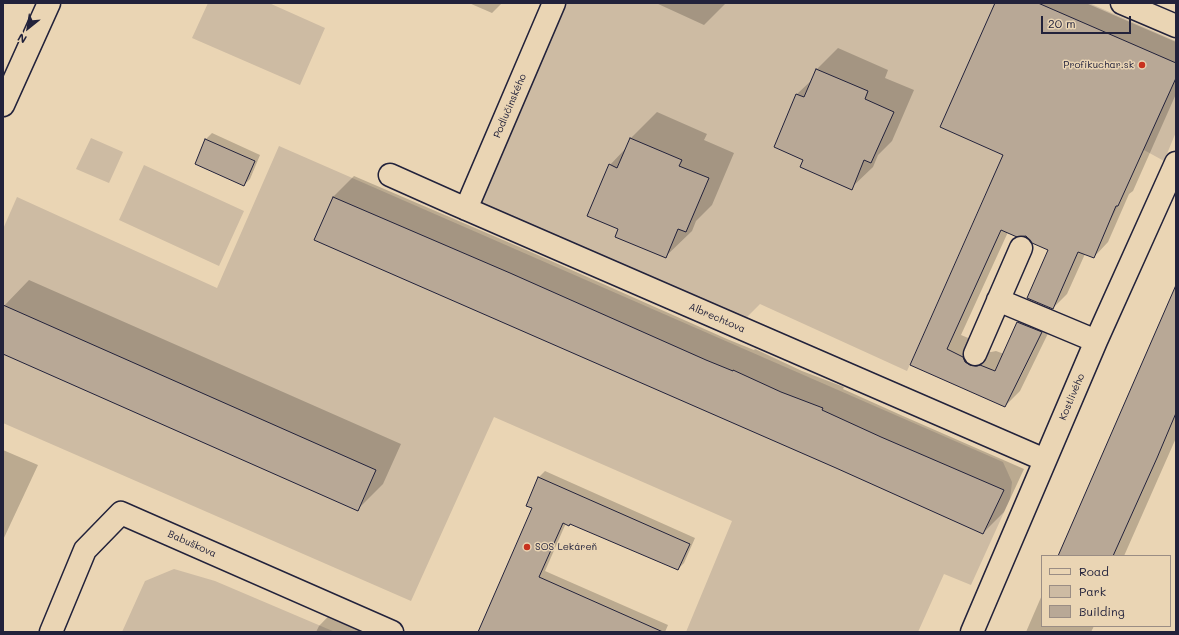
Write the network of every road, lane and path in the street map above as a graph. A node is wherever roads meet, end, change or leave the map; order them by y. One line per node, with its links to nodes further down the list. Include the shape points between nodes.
1 (49, 3): 5 (street)
2 (554, 3): 8 (street, Podlučinského)
3 (1122, 3): 4 (street)
4 (1176, 26)
5 (3, 105)
6 (1176, 163): 11 (street, Kostlivého)
7 (390, 175): 8 (street, Albrechtova)
8 (466, 209): 13 (street, Albrechtova)
9 (1021, 248): 10 (street)
10 (998, 300): 11 (street); 12 (street)
11 (1096, 341): 13 (street, Kostlivého)
12 (975, 354)
13 (1045, 460): 16 (street, Kostlivého)
14 (51, 632): 15 (street, Babuškova, via 85,550 121,513)
15 (392, 632)
16 (972, 632)

